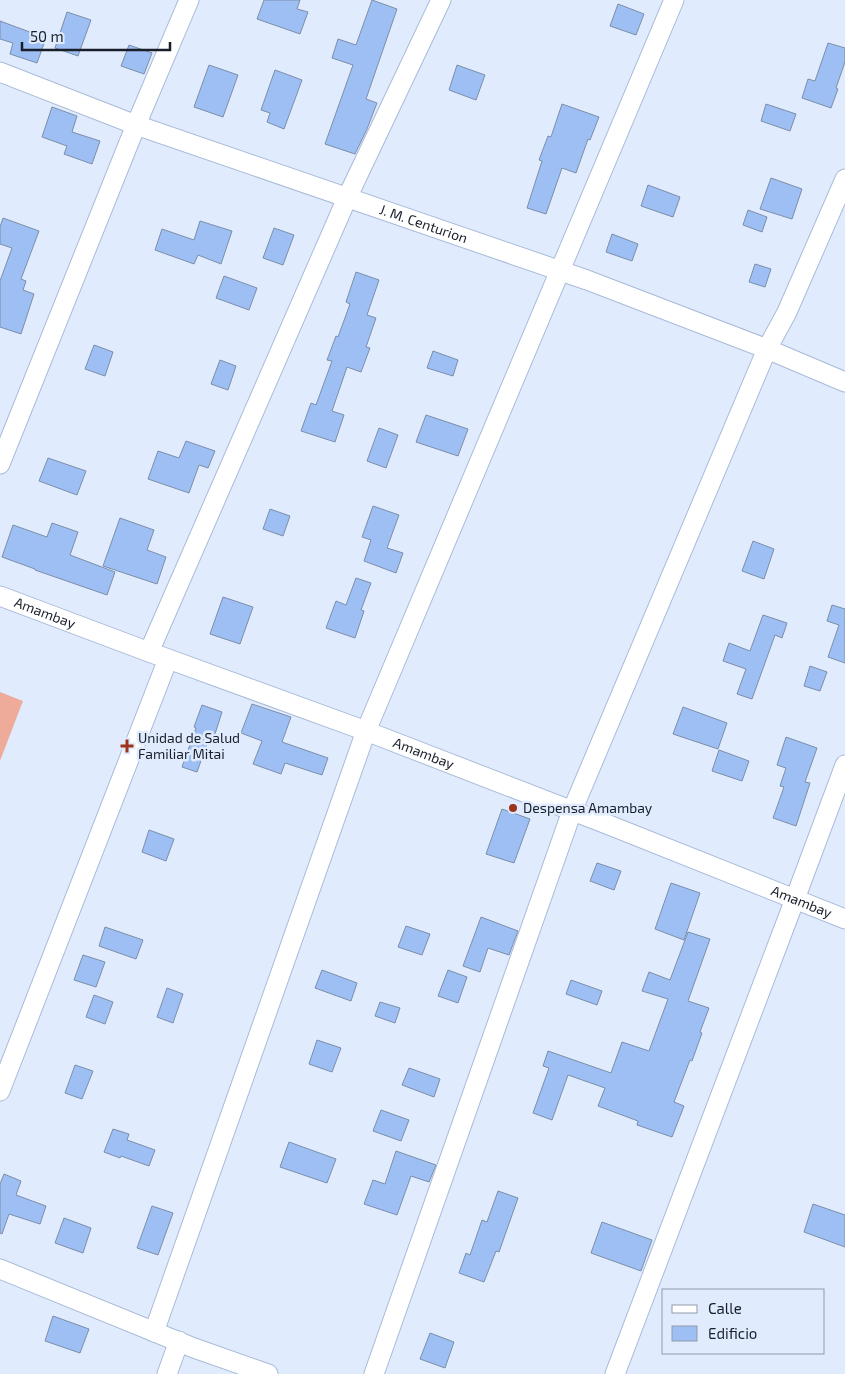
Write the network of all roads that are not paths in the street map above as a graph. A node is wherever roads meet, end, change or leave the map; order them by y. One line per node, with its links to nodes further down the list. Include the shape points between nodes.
1 (189, 0): 5 (street)
2 (440, 0): 7 (street)
3 (674, 0): 8 (street)
4 (0, 72): 5 (street, J. M. Centurion)
5 (136, 125): 7 (street, J. M. Centurion); 11 (street)
6 (845, 179): 9 (street, via 787,312)
7 (347, 198): 8 (street, J. M. Centurion); 13 (street)
8 (560, 272): 9 (street, J. M. Centurion); 15 (street)
9 (767, 349): 10 (street, J. M. Centurion); 17 (street)
10 (845, 382)
11 (0, 464)
12 (0, 596): 13 (street, Amambay)
13 (149, 652): 14 (street, Amambay)
14 (168, 659): 15 (street, Amambay); 20 (street)
15 (366, 731): 17 (street, Amambay); 22 (street)
16 (845, 765): 18 (street)
17 (572, 811): 18 (street, Amambay); 26 (street)
18 (795, 899): 19 (street, Amambay); 27 (street)
19 (845, 919)
20 (0, 1091)
21 (0, 1269): 22 (street)
22 (154, 1332): 23 (street)
23 (179, 1341): 24 (street); 25 (street)
24 (167, 1374)
25 (268, 1374)
26 (374, 1374)
27 (615, 1374)

